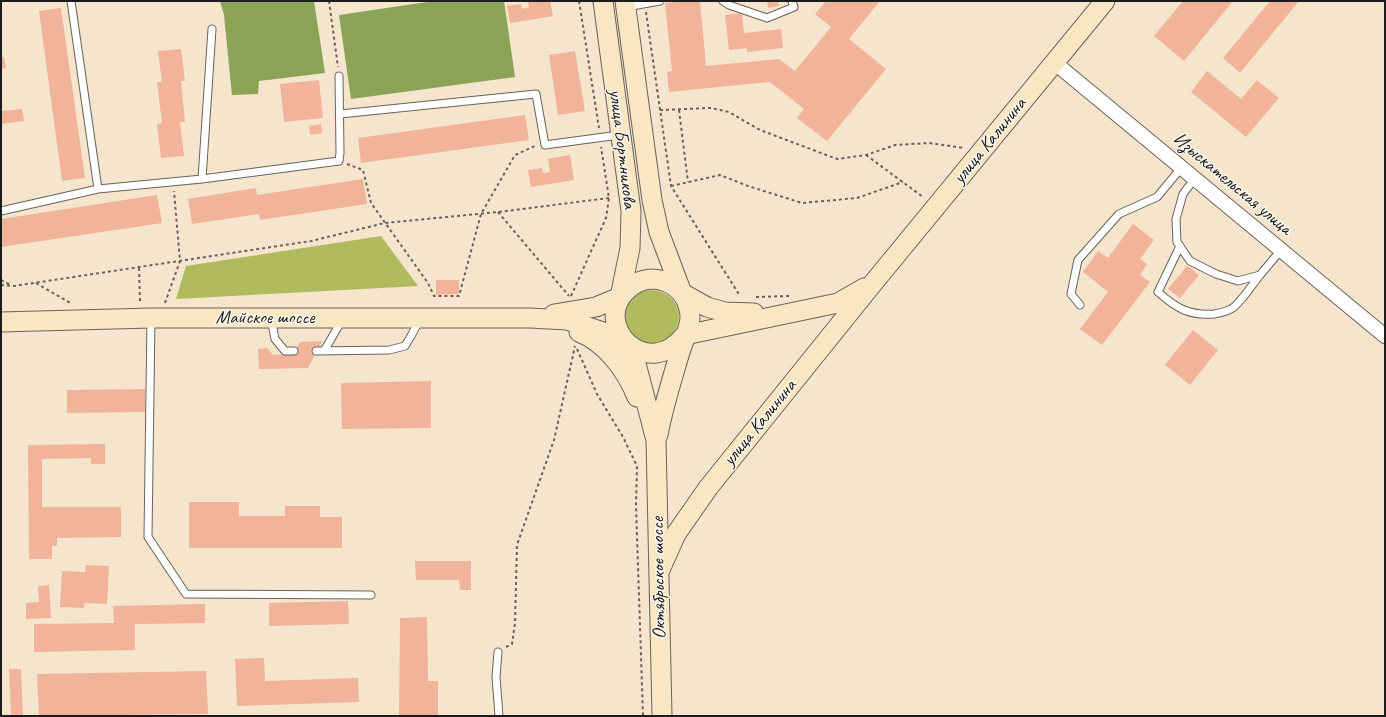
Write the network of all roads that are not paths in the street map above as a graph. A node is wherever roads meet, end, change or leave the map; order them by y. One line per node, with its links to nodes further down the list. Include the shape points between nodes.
1 (71, 1): 16 (lane)
2 (603, 1): 12 (street, улица Бортникова)
3 (660, 1): 7 (lane)
4 (723, 1): 5 (lane, via 766,18 794,7)
5 (792, 1)
6 (1105, 1): 9 (street, улица Калинина)
7 (626, 4): 22 (street, улица Бортникова, via 652,200 659,232)
8 (212, 29): 15 (lane)
9 (1055, 63): 13 (street, Изыскательская улица); 21 (street, улица Калинина)
10 (339, 76): 11 (lane)
11 (340, 114): 12 (lane, via 536,94 545,145); 15 (lane, via 339,161)
12 (621, 135): 23 (street, улица Бортникова, via 631,210 630,248)
13 (1182, 167): 14 (street, Изыскательская улица); 25 (lane, via 1157,197 1119,214 1078,260 1071,294)
14 (1195, 178): 18 (lane, via 1183,194 1176,219); 19 (street, Изыскательская улица)
15 (202, 179): 16 (lane)
16 (98, 189): 17 (lane)
17 (1, 211)
18 (1180, 246): 20 (lane, via 1190,261 1216,274 1238,281); 20 (lane, via 1158,292 1171,304 1187,312 1202,315 1220,313 1233,308)
19 (1281, 250): 20 (lane); 33 (street, Изыскательская улица)
20 (1260, 276)
21 (874, 282): 24 (street, улица Калинина, via 838,303); 37 (street, улица Калинина, via 708,488 676,534)
22 (682, 293): 23 (street, via 657,279 631,285); 24 (street, улица Калинина, via 707,307 725,312); 32 (street, via 690,318)
23 (620, 297): 30 (street, Майское шоссе, via 596,307); 34 (street, via 615,314 617,330)
24 (791, 305): 32 (street, улица Калинина)
25 (1080, 305)
26 (151, 312): 27 (street, Майское шоссе); 31 (street, Майское шоссе); 38 (lane, via 148,538 186,594)
27 (271, 318): 28 (street, Майское шоссе); 35 (lane, via 275,339 285,351)
28 (343, 318): 29 (street, Майское шоссе); 29 (lane, via 320,351 389,350 405,346)
29 (420, 318): 30 (street, Майское шоссе)
30 (530, 318): 34 (street, Майское шоссе, via 567,320 606,333); 36 (street, Майское шоссе, via 550,320 584,334 616,359 633,387)
31 (1, 322)
32 (685, 335): 34 (street, via 668,351 653,354 639,352); 36 (street, Октябрьское шоссе)
33 (1385, 336)
34 (626, 343): 36 (street, Октябрьское шоссе, via 635,360)
35 (294, 351)
36 (656, 440): 37 (street, Октябрьское шоссе)
37 (659, 572): 41 (street, Октябрьское шоссе)
38 (371, 595)
39 (498, 652): 40 (lane, via 496,677)
40 (499, 716)
41 (662, 716)

